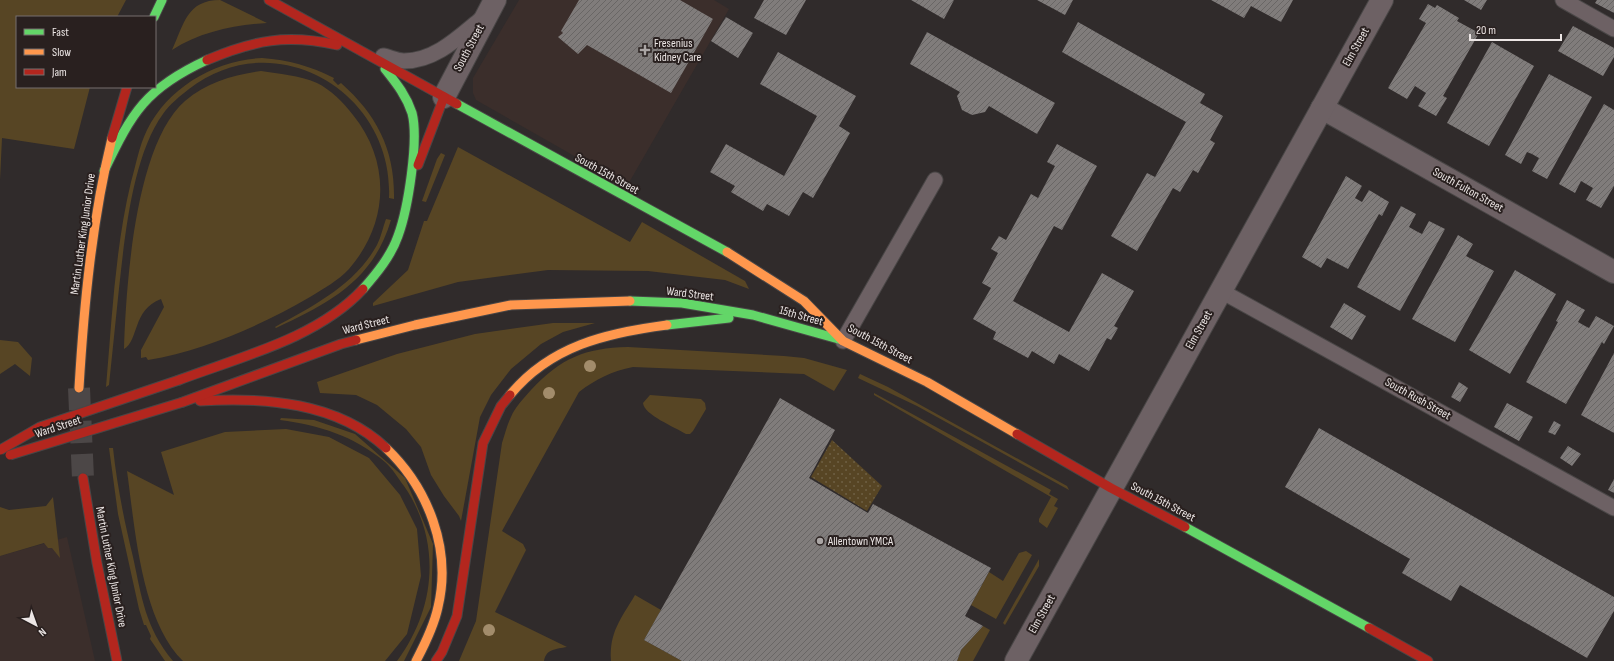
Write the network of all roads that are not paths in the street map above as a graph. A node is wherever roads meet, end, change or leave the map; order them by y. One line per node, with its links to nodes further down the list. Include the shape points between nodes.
1 (162, 0): 6 (main road)
2 (269, 0): 8 (main road, South 15th Street)
3 (1382, 0): 11 (street, Elm Street)
4 (1563, 0): 7 (lane)
5 (492, 6): 8 (lane, via 452,43 431,55 403,61); 10 (street, South Street)
6 (154, 16)
7 (1614, 29)
8 (358, 49): 10 (main road, South 15th Street); 12 (main road, via 320,40 258,42 189,67 160,87 138,108 128,122); 14 (main road, via 390,75 403,91 412,114 414,144)
9 (127, 88): 12 (main road, Martin Luther King Junior Drive)
10 (444, 97): 14 (main road); 18 (main road, South 15th Street, via 725,252 804,301)
11 (1322, 108): 15 (street, South Fulton Street); 16 (street, Elm Street)
12 (104, 171): 19 (main road, Martin Luther King Junior Drive, via 82,322)
13 (935, 180): 18 (lane)
14 (409, 191): 21 (main road, bridge, via 398,237 379,271 350,303 295,337 40,427)
15 (1614, 272)
16 (1221, 291): 24 (street, Elm Street); 25 (lane, South Rush Street)
17 (753, 315): 18 (main road, 15th Street); 20 (main road, Ward Street, via 682,303 614,300 511,305 340,344); 28 (main road, via 635,330 576,344 550,356 525,374 505,398 490,424 483,443 457,616)
18 (843, 341): 24 (main road, South 15th Street, via 927,382)
19 (79, 388)
20 (183, 402): 22 (main road, Ward Street, bridge); 27 (main road, via 210,400 270,403 322,411 363,430 404,465 424,498 438,536 442,570 439,605 428,638)
21 (0, 450)
22 (0, 459)
23 (83, 478): 26 (main road, Martin Luther King Junior Drive, via 94,548)
24 (1111, 488): 29 (street, Elm Street); 30 (main road, South 15th Street)
25 (1614, 508)
26 (118, 660)
27 (416, 661)
28 (436, 661)
29 (1016, 661)
30 (1428, 661)

